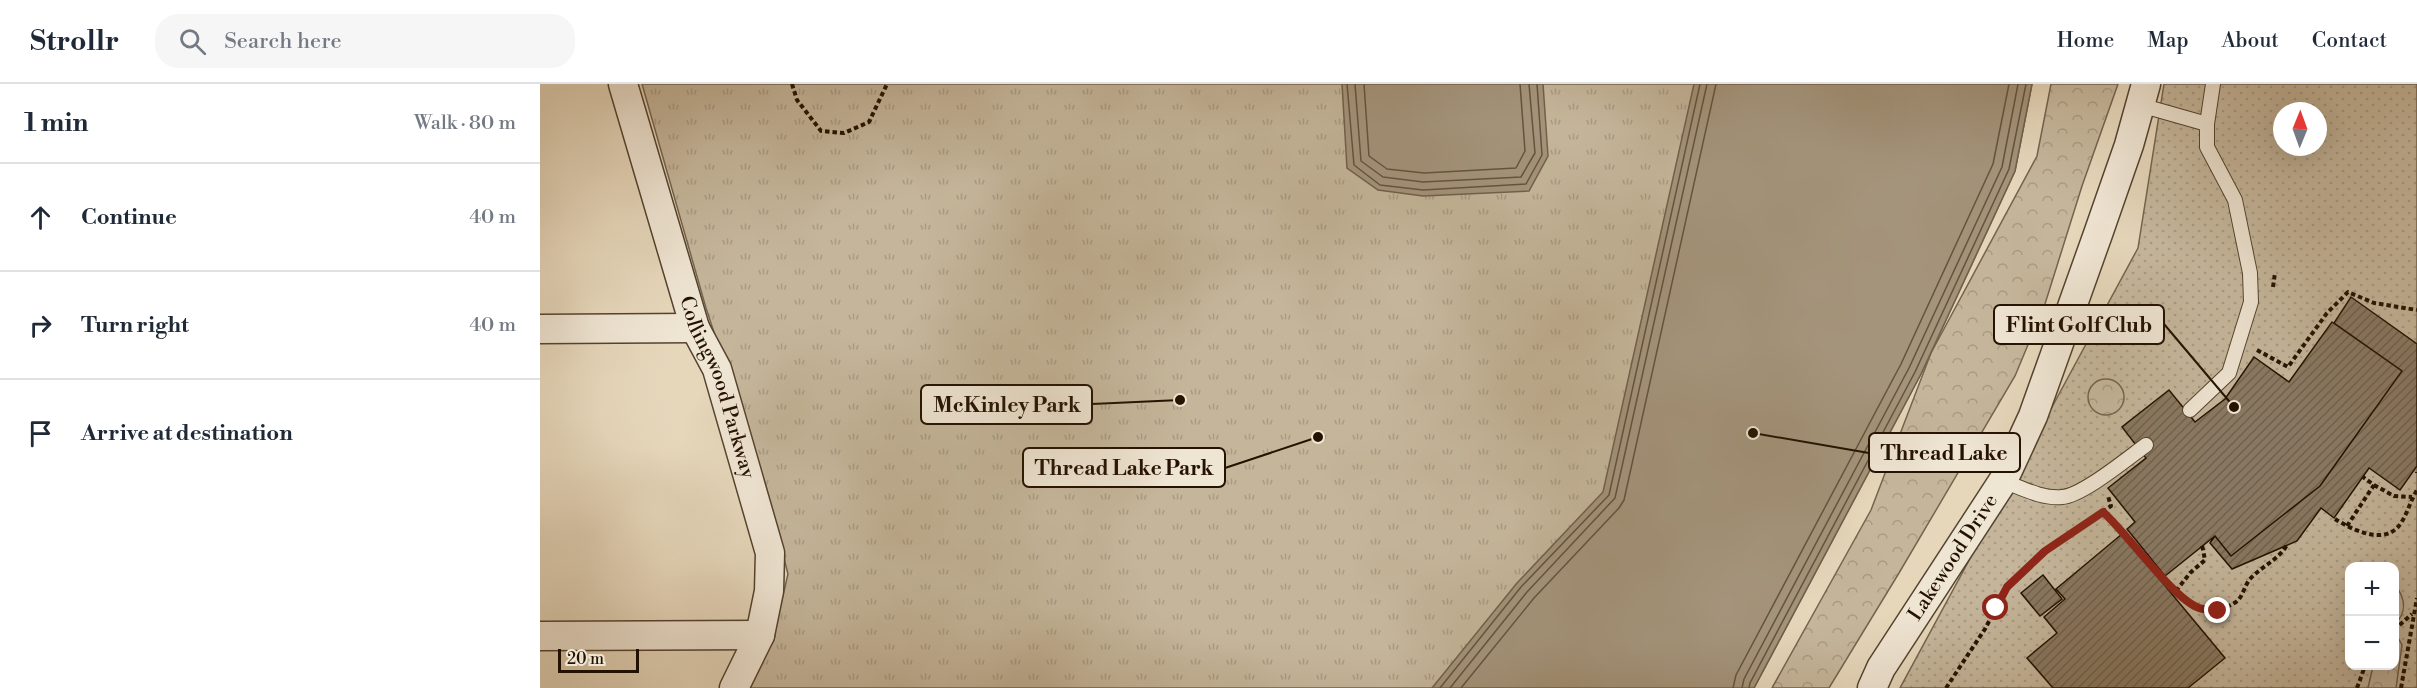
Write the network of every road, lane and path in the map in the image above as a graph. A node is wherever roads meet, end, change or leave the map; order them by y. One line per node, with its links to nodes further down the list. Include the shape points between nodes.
1 (623, 84): 10 (street, Collingwood Parkway)
2 (792, 84): 3 (path, via 797,100 821,131 844,133 869,122)
3 (887, 84)
4 (2212, 84): 6 (lane)
5 (2143, 94): 6 (lane); 17 (street, Lakewood Drive, via 2048,373)
6 (2207, 124): 13 (lane, via 2207,147 2235,200 2252,302 2229,373)
7 (2275, 273): 8 (path)
8 (2272, 292)
9 (2417, 310): 12 (path, via 2374,303 2348,292 2327,313 2288,367 2257,350)
10 (695, 328): 11 (street); 30 (street, Collingwood Parkway, via 717,369 770,553 769,591)
11 (540, 329)
12 (2260, 340)
13 (2190, 410)
14 (2146, 445): 15 (lane)
15 (2102, 476): 17 (lane, via 2064,498 2044,496); 21 (path, via 2111,506)
16 (2363, 477): 18 (path)
17 (2003, 481): 34 (street, Lakewood Drive, via 1881,668)
18 (2374, 485): 20 (path, via 2394,496); 23 (path)
19 (2417, 490): 20 (path)
20 (2413, 497): 23 (path, via 2397,528 2387,533 2372,534)
21 (2103, 512): 26 (path); 35 (path, via 2045,551 2007,587)
22 (2335, 519): 23 (path)
23 (2347, 526)
24 (2202, 545): 26 (path, via 2205,560)
25 (2287, 545): 26 (path, via 2280,556 2249,580 2238,601 2218,611 2198,608)
26 (2176, 591)
27 (2417, 598): 28 (path)
28 (2413, 613): 29 (path); 37 (path)
29 (2399, 626)
30 (760, 635): 31 (street); 33 (street, Collingwood Parkway)
31 (540, 636)
32 (2364, 670): 36 (path)
33 (734, 688)
34 (1872, 688)
35 (1947, 688)
36 (2357, 688)
37 (2402, 688)

